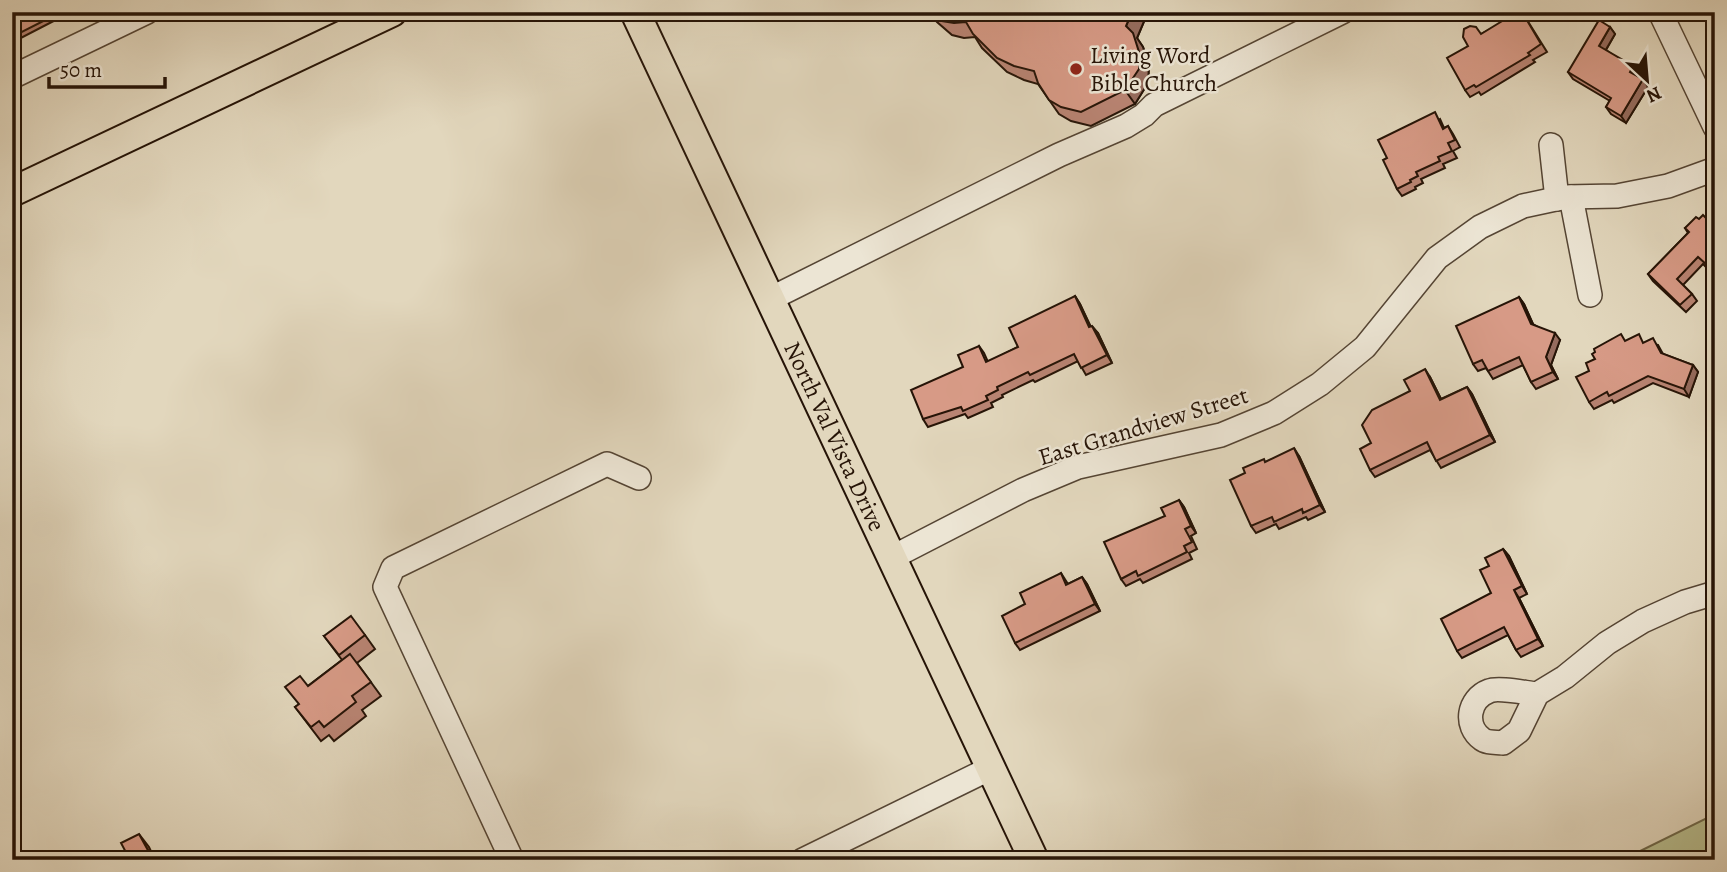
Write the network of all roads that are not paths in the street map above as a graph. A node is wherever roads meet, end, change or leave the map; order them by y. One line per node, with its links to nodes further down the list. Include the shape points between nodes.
1 (147, 12): 6 (street)
2 (392, 12): 10 (main road)
3 (635, 12): 13 (main road, North Val Vista Drive)
4 (1342, 12): 13 (street, via 1154,105 1126,126)
5 (1660, 12): 7 (street)
6 (12, 77)
7 (1715, 127)
8 (1551, 145): 11 (street)
9 (1715, 169): 11 (street, East Grandview Street, via 1668,187 1617,196)
10 (12, 192)
11 (1564, 198): 12 (street); 15 (street, East Grandview Street, via 1523,206 1480,227 1437,258 1364,347 1320,384 1274,413 1222,435 1078,467)
12 (1590, 295)
13 (770, 299): 15 (main road, North Val Vista Drive)
14 (639, 478): 19 (street, via 607,464 393,568 385,587)
15 (891, 558): 18 (main road, North Val Vista Drive)
16 (1715, 593): 17 (street, via 1643,621)
17 (1537, 694)
18 (991, 768): 20 (street); 21 (main road, North Val Vista Drive)
19 (512, 860)
20 (803, 860)
21 (1034, 860)

